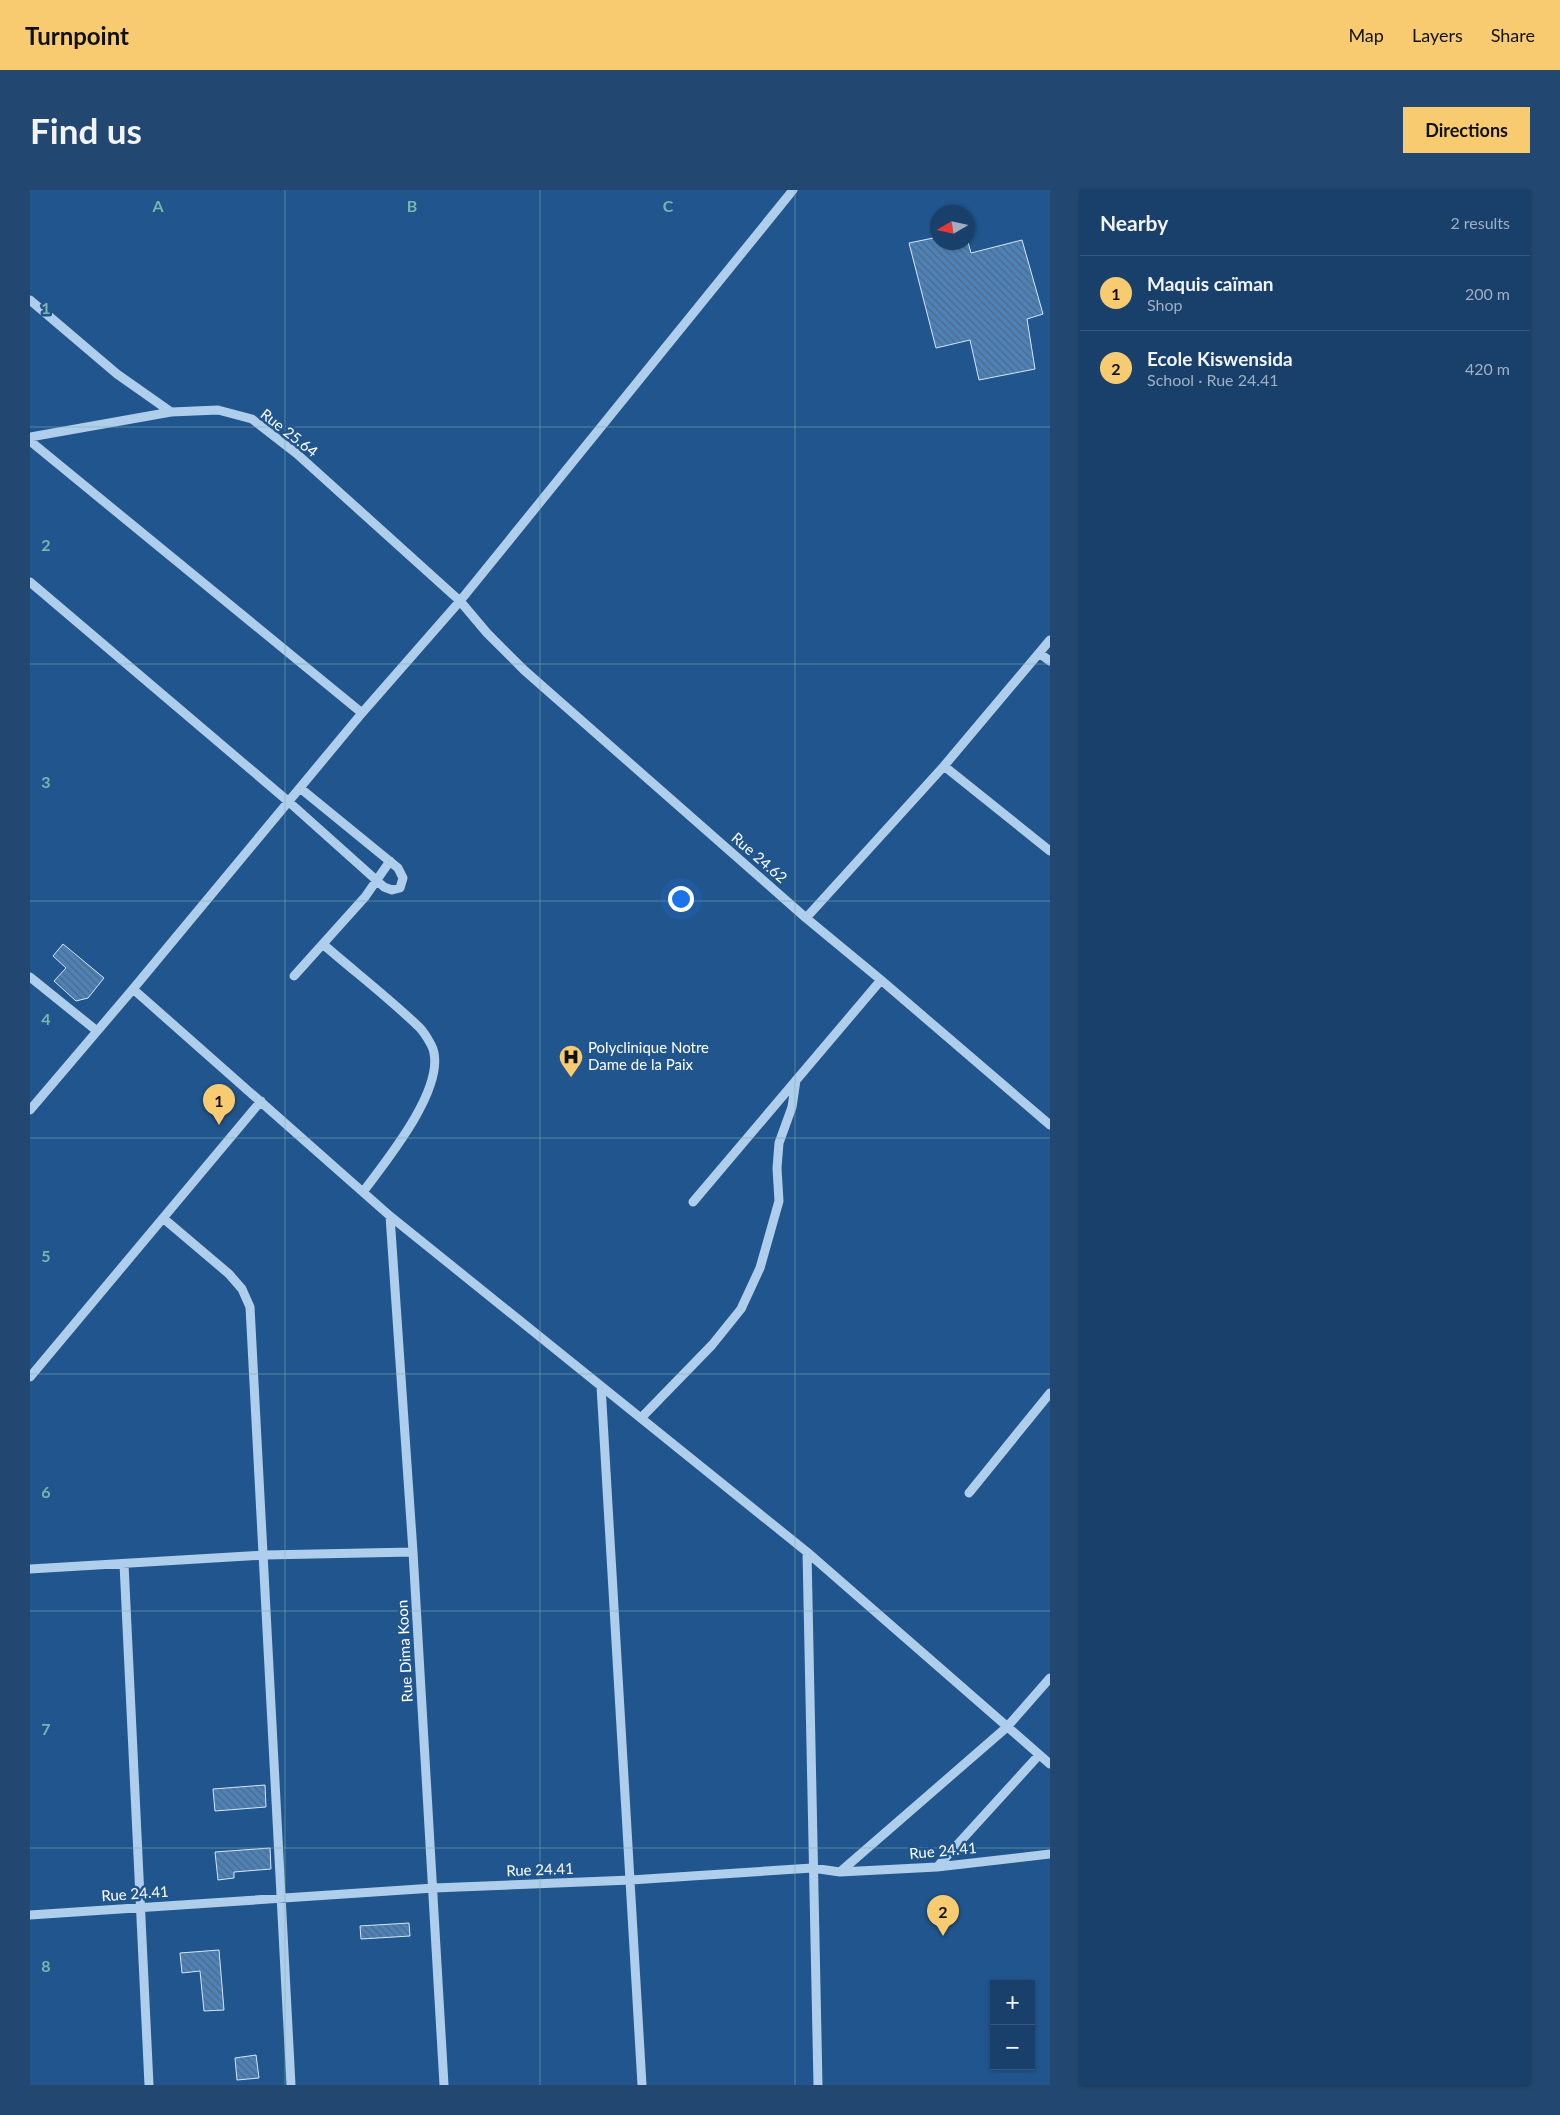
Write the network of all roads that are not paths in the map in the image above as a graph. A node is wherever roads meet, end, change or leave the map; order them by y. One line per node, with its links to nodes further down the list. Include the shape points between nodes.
1 (793, 190): 7 (street)
2 (30, 300): 3 (street, via 117,374)
3 (171, 412): 4 (street, Rue 25.64); 7 (street, Rue 25.64, via 218,410 252,419 297,454)
4 (30, 437)
5 (30, 441): 11 (street)
6 (30, 582): 14 (street)
7 (460, 601): 11 (street); 18 (street, Rue 24.62, via 486,633 524,670)
8 (1050, 640): 9 (street)
9 (1039, 653): 10 (street); 12 (street)
10 (1050, 661)
11 (362, 713): 13 (street)
12 (944, 766): 15 (street); 18 (street)
13 (300, 788): 14 (street); 16 (street)
14 (289, 802): 17 (street); 23 (street)
15 (1050, 851)
16 (390, 861): 17 (street); 17 (street, via 403,878 400,888 392,890)
17 (376, 880): 19 (street)
18 (806, 918): 22 (street, Rue 24.62)
19 (324, 945): 20 (street); 29 (street, via 421,1028 434,1052 433,1077 420,1108 406,1135)
20 (294, 976)
21 (30, 977): 24 (street)
22 (881, 980): 25 (street); 28 (street, Rue 24.62)
23 (133, 989): 24 (street); 26 (street)
24 (97, 1031): 27 (street)
25 (796, 1080): 30 (street); 36 (street, via 792,1107 779,1144 780,1201 760,1268 741,1309 712,1345)
26 (261, 1101): 29 (street); 32 (street)
27 (30, 1110)
28 (1050, 1125)
29 (363, 1192): 31 (street)
30 (692, 1202)
31 (390, 1216): 34 (street); 38 (street, Rue Dima Koon)
32 (163, 1218): 33 (street); 40 (street, via 229,1274 242,1289 250,1307)
33 (30, 1377)
34 (602, 1386): 36 (street); 51 (street)
35 (1050, 1393): 37 (street)
36 (641, 1418): 39 (street)
37 (970, 1493)
38 (413, 1552): 40 (street); 52 (street, Rue Dima Koon)
39 (807, 1552): 44 (street); 49 (street)
40 (265, 1555): 41 (street); 53 (street)
41 (124, 1564): 42 (street); 54 (street)
42 (30, 1569)
43 (1050, 1678): 44 (street)
44 (1007, 1727): 45 (street); 50 (street)
45 (1039, 1754): 46 (street); 48 (street)
46 (1050, 1764)
47 (1050, 1854): 48 (street, Rue 24.41)
48 (938, 1867): 50 (street, Rue 24.41)
49 (812, 1868): 50 (street, Rue 24.41); 51 (street, Rue 24.41); 60 (street)
50 (840, 1872)
51 (631, 1880): 52 (street, Rue 24.41); 59 (street)
52 (434, 1888): 53 (street, Rue 24.41); 58 (street, Rue Dima Koon)
53 (280, 1899): 54 (street, Rue 24.41); 57 (street)
54 (141, 1908): 55 (street, Rue 24.41); 56 (street)
55 (30, 1915)
56 (149, 2085)
57 (291, 2085)
58 (444, 2085)
59 (642, 2085)
60 (818, 2085)

